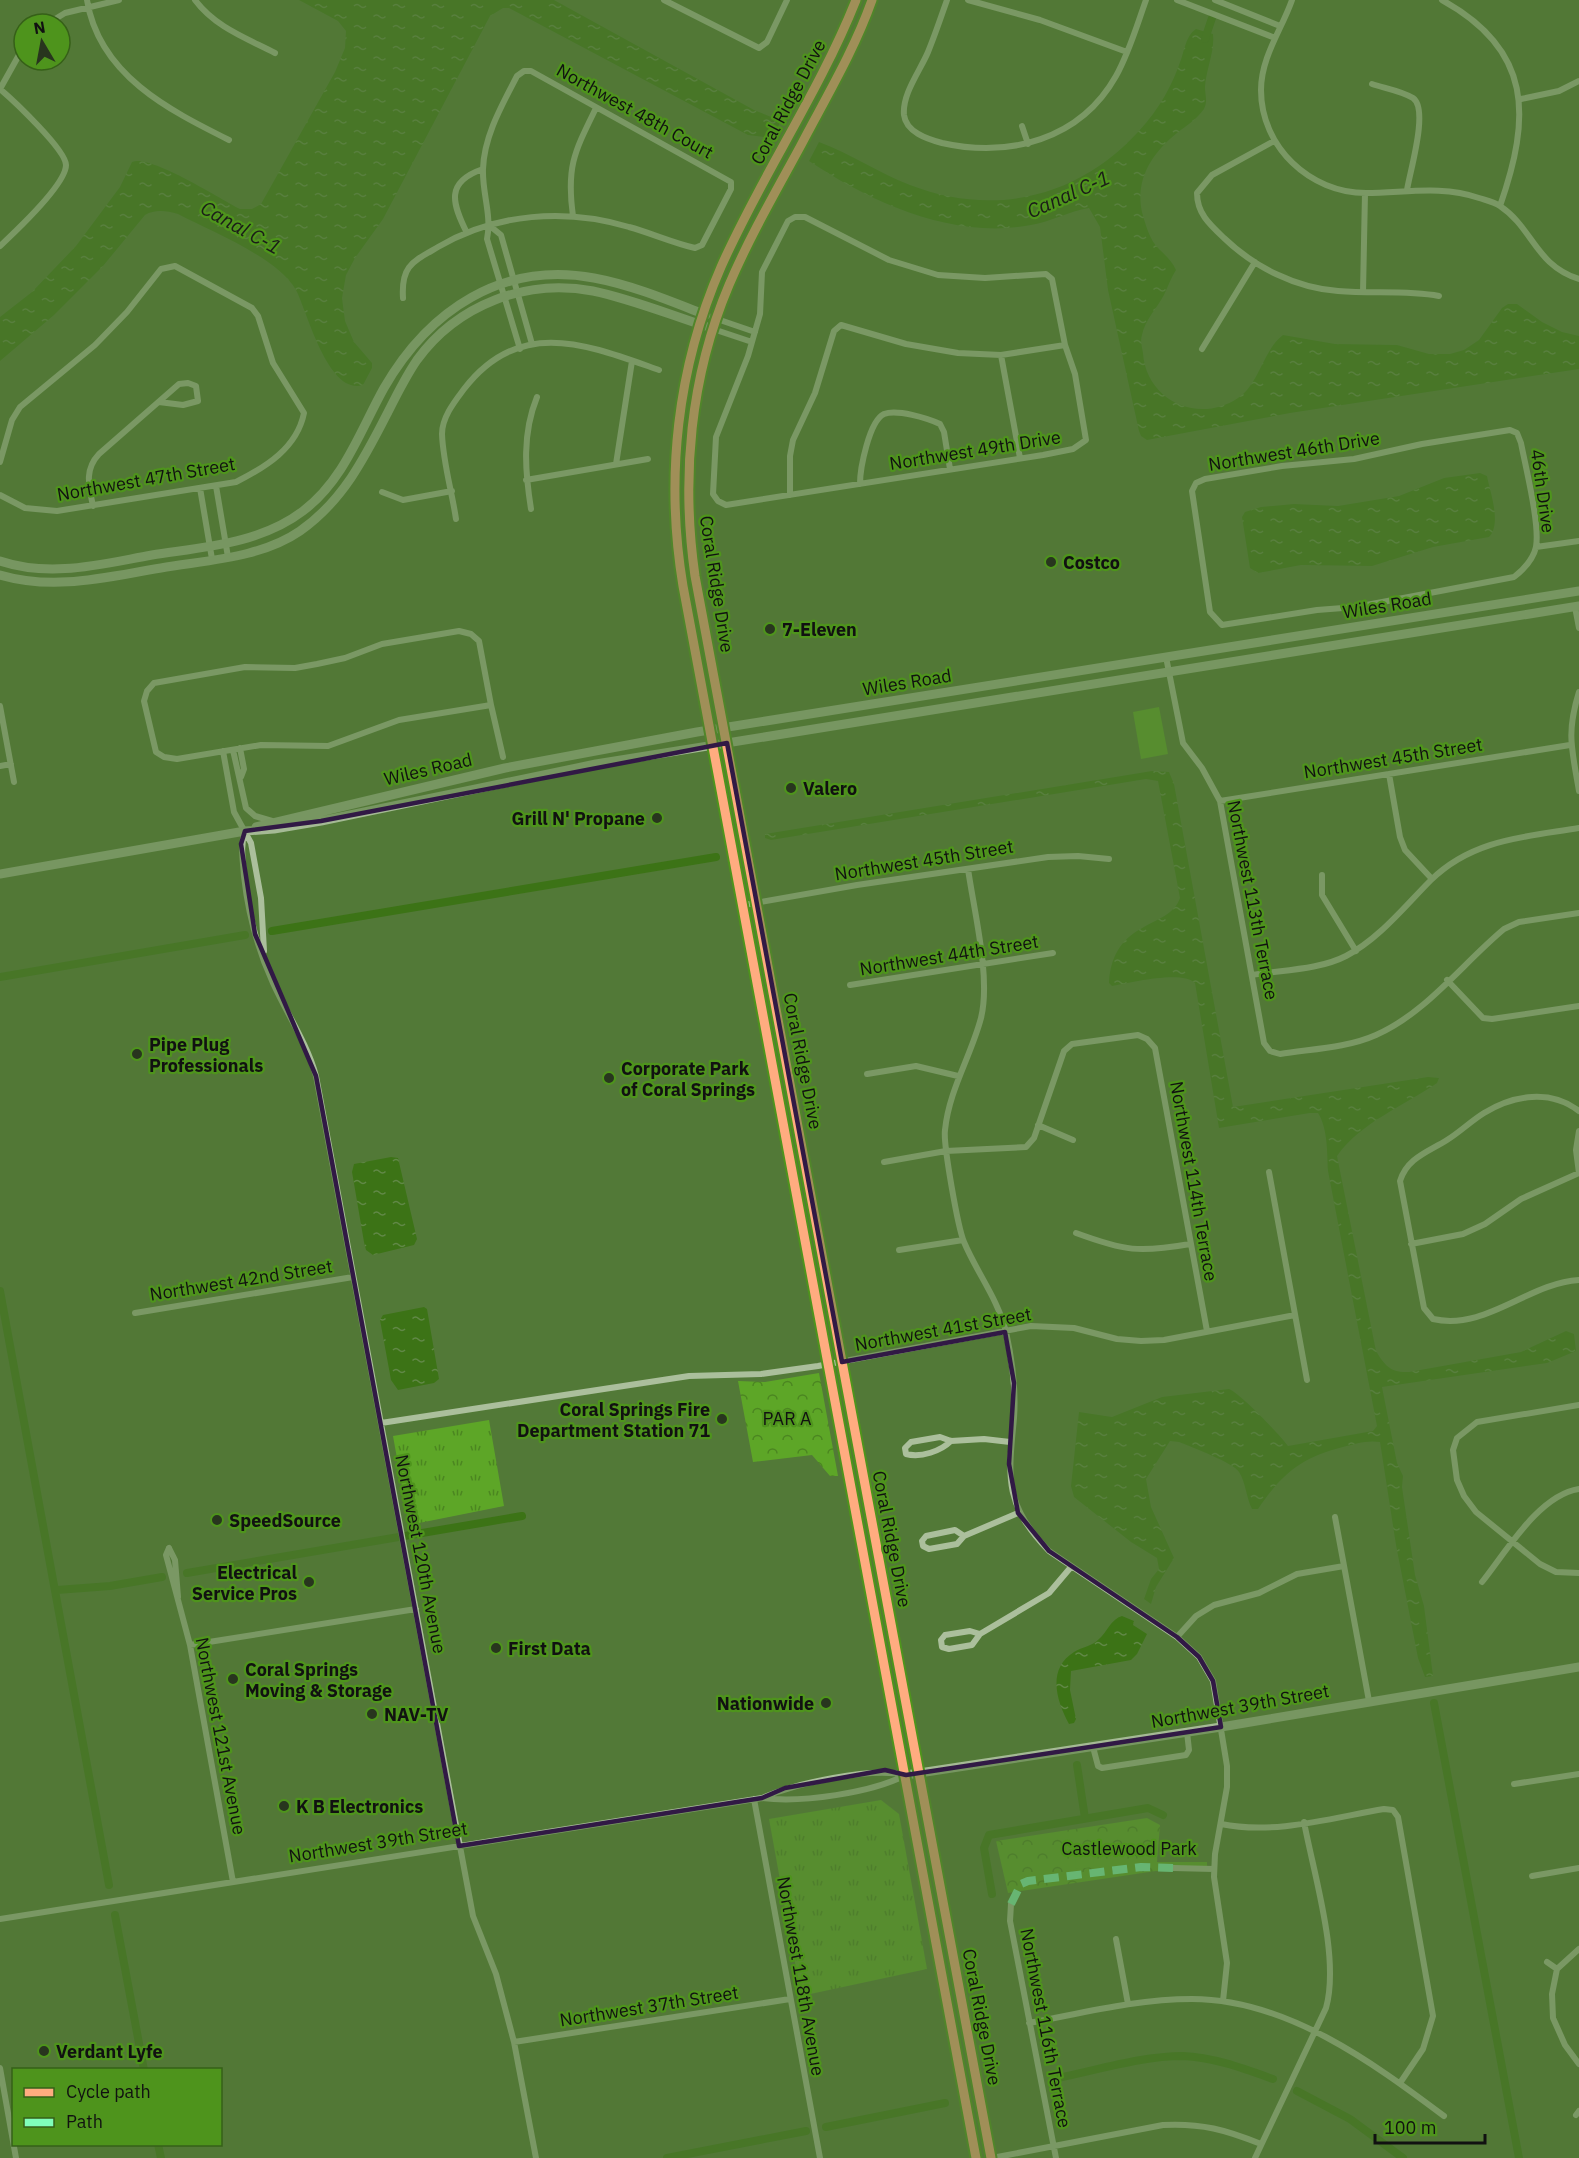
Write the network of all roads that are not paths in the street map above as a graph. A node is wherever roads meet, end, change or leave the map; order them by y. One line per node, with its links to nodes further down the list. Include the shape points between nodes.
1 (119, 0): 14 (street)
2 (195, 0): 19 (street, via 222,26)
3 (664, 0): 4 (street, via 759,48 767,42)
4 (787, 0)
5 (856, 0): 47 (main road, Coral Ridge Drive, via 829,62 731,246)
6 (872, 0): 48 (main road, Coral Ridge Drive, via 845,61 742,256)
7 (947, 0): 29 (street, via 904,105 904,118 913,131 963,148 994,150)
8 (968, 0): 18 (street, via 1040,20)
9 (1146, 0): 18 (street)
10 (1177, 0): 17 (street)
11 (1215, 0): 16 (street)
12 (1292, 0): 16 (street)
13 (1442, 0): 24 (street, via 1480,25 1499,47)
14 (88, 4): 15 (street); 27 (street, via 107,49 132,81 166,108)
15 (70, 12)
16 (1280, 26): 17 (street)
17 (1275, 38): 28 (street, via 1261,90 1265,120)
18 (1127, 52): 29 (street, via 1115,78 1076,121 1053,136)
19 (275, 53)
20 (12, 68): 23 (street)
21 (1579, 81): 24 (street, via 1559,91)
22 (1372, 84): 31 (street, via 1413,99 1420,109)
23 (0, 89): 37 (street, via 47,136 66,160 66,168 40,204)
24 (1521, 99): 33 (street, via 1519,138)
25 (596, 108): 30 (street, Northwest 48th Court, via 531,71 524,71 517,76 501,106); 34 (street, via 571,164); 34 (street, Northwest 48th Court, via 731,182 731,189 702,245 695,248 631,227)
26 (1022, 126): 29 (street)
27 (229, 140)
28 (1274, 141): 32 (street, via 1307,176 1334,188); 38 (street, via 1212,175 1197,193 1200,214 1235,249)
29 (1028, 144)
30 (483, 169): 35 (street); 36 (street, via 469,174 454,191 454,203)
31 (1407, 189): 32 (street); 33 (street, via 1449,190)
32 (1365, 193): 43 (street)
33 (1500, 206): 40 (street, via 1551,265)
34 (573, 216): 35 (street, via 521,218)
35 (490, 226): 36 (street); 39 (street, via 501,235); 41 (street, via 487,239)
36 (466, 232): 46 (street, via 416,260 405,271)
37 (0, 246)
38 (1256, 262): 43 (street, via 1311,288); 56 (street)
39 (513, 279): 41 (main road); 42 (street); 47 (main road, via 550,275 595,278)
40 (1579, 279)
41 (500, 283): 44 (street); 80 (main road, via 458,304 433,325 396,369 345,464 313,503 279,526 255,537)
42 (517, 292): 44 (main road); 49 (main road, via 553,287 592,291); 53 (street)
43 (1363, 292): 45 (street)
44 (503, 296): 55 (street); 83 (main road, via 453,323 418,359 362,462 323,514 278,542)
45 (1439, 296)
46 (403, 298)
47 (703, 314): 48 (main road); 49 (main road, Coral Ridge Drive)
48 (717, 319): 50 (main road, Coral Ridge Drive); 51 (street)
49 (700, 324): 50 (main road); 96 (main road, Coral Ridge Drive, via 680,412 675,503 681,575)
50 (713, 329): 52 (street); 95 (main road, Coral Ridge Drive, via 694,414 689,508 695,576)
51 (755, 332): 52 (street); 54 (street, Northwest 49th Drive, via 762,272 788,221 805,217 889,260 938,275 986,278 1046,274 1052,279)
52 (752, 342): 75 (street, Northwest 49th Drive, via 716,437 713,494 726,505)
53 (532, 344): 55 (street); 58 (street, via 575,343)
54 (1065, 345): 57 (street); 63 (street, Northwest 49th Drive, via 1075,374 1086,440 1073,449)
55 (520, 349): 72 (street, via 485,366 445,420 442,432)
56 (1202, 349)
57 (1001, 356): 63 (street); 75 (street, via 906,344 841,325 834,331 815,393 793,440)
58 (632, 361): 59 (street); 66 (street)
59 (659, 370)
60 (537, 397): 68 (street, via 526,448)
61 (159, 402): 61 (street, via 179,384 188,382 199,393 198,401 191,405); 76 (street, via 90,464 88,480)
62 (1517, 433): 82 (street, 46th Drive); 82 (street, Northwest 46th Drive, via 1492,432 1354,459 1271,468 1196,483 1192,491 1210,612 1222,625 1356,607 1514,578 1527,566)
63 (1020, 458): 67 (street, Northwest 49th Drive)
64 (648, 459): 66 (street)
65 (0, 462): 70 (street, Northwest 47th Street, via 20,406 95,345 161,269 174,266 252,308 273,363 304,413 295,436 280,455 244,478)
66 (616, 464): 68 (street)
67 (950, 469): 69 (street, Northwest 49th Drive); 69 (street, via 940,424 885,414 877,419 860,464)
68 (526, 480): 77 (street)
69 (860, 484): 75 (street, Northwest 49th Drive)
70 (216, 486): 71 (street, Northwest 47th Street); 80 (street)
71 (200, 488): 76 (street, Northwest 47th Street); 81 (street)
72 (452, 491): 73 (street, via 403,500); 78 (street)
73 (382, 492)
74 (0, 495): 76 (street, Northwest 47th Street, via 25,508 57,511)
75 (790, 495)
76 (93, 506)
77 (531, 509)
78 (456, 519)
79 (1579, 541): 82 (street, 46th Drive)
80 (226, 543): 81 (main road); 83 (street)
81 (210, 546): 84 (street); 85 (main road, via 55,570)
82 (1536, 547)
83 (228, 557): 84 (main road)
84 (212, 560): 86 (main road, via 79,582 44,584)
85 (0, 561)
86 (0, 574)
87 (1579, 591): 90 (main road, Wiles Road)
88 (1578, 604): 89 (street); 91 (main road, Wiles Road)
89 (1579, 628)
90 (1166, 657): 91 (street, Northwest 113th Terrace); 95 (main road, Wiles Road)
91 (1168, 672): 97 (main road, Wiles Road); 111 (street, Northwest 113th Terrace, via 1184,743)
92 (1579, 692): 99 (street, via 1570,727)
93 (491, 705): 100 (street, via 399,720 328,746 282,744); 101 (street, via 479,641 459,631 382,644 345,658 306,666 245,667 154,683 144,701 156,752 177,759); 102 (street)
94 (0, 706): 103 (street)
95 (724, 728): 96 (main road, Wiles Road); 97 (main road, Coral Ridge Drive)
96 (710, 730): 98 (main road, Coral Ridge Drive); 112 (main road, Wiles Road, via 505,768)
97 (727, 743): 98 (main road, Wiles Road); 120 (main road, Coral Ridge Drive)
98 (713, 745): 114 (main road, Wiles Road, via 596,764 321,821); 121 (main road, Coral Ridge Drive)
99 (1570, 745): 107 (street, Northwest 45th Street); 110 (street)
100 (237, 749): 101 (street); 104 (street); 108 (street, via 244,769)
101 (223, 751): 106 (street)
102 (502, 757)
103 (11, 764): 105 (street); 109 (street)
104 (236, 765): 106 (street); 108 (street)
105 (0, 766)
106 (226, 767): 114 (street, via 234,812)
107 (1389, 774): 111 (street, Northwest 45th Street); 119 (street, via 1405,850)
108 (241, 777): 112 (street, via 248,812)
109 (14, 782)
110 (1579, 791)
111 (1220, 801): 127 (street, Northwest 113th Terrace)
112 (272, 821): 114 (main road, Wiles Road)
113 (1579, 828): 119 (street, via 1495,842 1470,852)
114 (245, 831): 117 (main road, Wiles Road); 125 (street, Northwest 120th Avenue, via 251,843 261,898); 125 (street, Northwest 120th Avenue, via 241,844 246,898)
115 (1109, 859): 116 (street, Northwest 45th Street, via 1048,857)
116 (968, 869): 120 (street, Northwest 45th Street); 126 (street)
117 (0, 874)
118 (1322, 875): 123 (street, via 1322,895)
119 (1432, 879): 123 (street)
120 (756, 903): 121 (street, Northwest 45th Street); 152 (main road, Coral Ridge Drive)
121 (744, 905): 153 (main road, Coral Ridge Drive)
122 (1579, 913): 128 (street, via 1519,922 1504,929)
123 (1356, 951): 127 (street, via 1328,963)
124 (1053, 953): 126 (street, Northwest 44th Street)
125 (264, 960): 146 (street, Northwest 120th Avenue, via 313,1066)
126 (981, 964): 129 (street, Northwest 44th Street); 132 (street, via 981,1016)
127 (1252, 975): 128 (street, Northwest 113th Terrace, via 1264,1043 1270,1051 1280,1054 1374,1036 1424,1004)
128 (1447, 980): 130 (street, via 1484,1018)
129 (850, 985)
130 (1579, 1006)
131 (867, 1074): 132 (street, via 916,1066)
132 (958, 1076): 137 (street, via 944,1131)
133 (1579, 1111): 144 (street, via 1554,1097 1533,1096 1509,1102 1409,1162 1400,1181)
134 (1038, 1125): 136 (street); 137 (street, via 1026,1147); 143 (street, Northwest 114th Terrace, via 1064,1052 1072,1044 1138,1035 1147,1039 1155,1048)
135 (1579, 1131): 140 (street)
136 (1073, 1140)
137 (946, 1150): 138 (street); 142 (street)
138 (884, 1162)
139 (1269, 1172): 149 (street)
140 (1579, 1173): 144 (street, via 1521,1199 1463,1234)
141 (1076, 1233): 143 (street, via 1138,1251)
142 (963, 1240): 145 (street); 151 (street, via 993,1295)
143 (1190, 1244): 150 (street, Northwest 114th Terrace)
144 (1411, 1244): 147 (street, via 1424,1308 1433,1319 1445,1322 1498,1310 1539,1290)
145 (899, 1250)
146 (353, 1277): 148 (street, Northwest 42nd Street); 156 (street, Northwest 120th Avenue)
147 (1579, 1280)
148 (135, 1313)
149 (1295, 1315): 150 (street, Northwest 41st Street); 154 (street)
150 (1207, 1331): 151 (street, Northwest 41st Street, via 1141,1341 1117,1340 1063,1327 1031,1326)
151 (1005, 1332): 152 (street, Northwest 41st Street); 158 (street, via 1014,1383)
152 (842, 1362): 153 (street, Northwest 41st Street); 178 (main road, Coral Ridge Drive)
153 (829, 1364): 156 (street, Northwest 41st Street, via 762,1374 689,1376); 180 (main road, Coral Ridge Drive)
154 (1307, 1380)
155 (1579, 1406): 163 (street, via 1478,1422 1457,1438 1454,1466 1464,1496 1476,1512)
156 (381, 1423): 169 (street, Northwest 120th Avenue)
157 (951, 1441): 157 (street, via 940,1437 911,1442 906,1454 943,1449); 158 (street)
158 (1010, 1442): 160 (street, via 1011,1489)
159 (1579, 1489): 163 (street, via 1553,1499)
160 (1018, 1513): 162 (street); 165 (street, via 1031,1533)
161 (1335, 1517): 164 (street)
162 (963, 1536): 162 (street, via 955,1530 926,1536 922,1541 929,1549 957,1544)
163 (1514, 1543): 166 (street, via 1556,1572); 167 (street)
164 (1344, 1566): 171 (street, via 1297,1574 1259,1593 1214,1605 1196,1616); 174 (street)
165 (1071, 1568): 170 (street, via 1049,1593); 171 (street)
166 (1579, 1573)
167 (1482, 1582)
168 (178, 1597): 168 (street, Northwest 121st Avenue, via 175,1560 169,1548 166,1555); 172 (street, Northwest 121st Avenue)
169 (416, 1609): 172 (street); 186 (street, Northwest 120th Avenue)
170 (980, 1634): 170 (street, via 970,1630 945,1635 942,1647 949,1650 972,1645)
171 (1177, 1637): 175 (street, via 1199,1657 1213,1681)
172 (190, 1646): 191 (street, Northwest 121st Avenue)
173 (1579, 1667): 174 (main road, Northwest 39th Street)
174 (1369, 1701): 175 (main road, Northwest 39th Street)
175 (1221, 1727): 176 (main road, Northwest 39th Street); 185 (street, via 1227,1766)
176 (1187, 1732): 177 (main road, Northwest 39th Street); 177 (street, via 1190,1750 1186,1755 1102,1768)
177 (1093, 1747): 178 (main road, Northwest 39th Street)
178 (919, 1773): 180 (main road, Northwest 39th Street); 200 (main road, Coral Ridge Drive)
179 (1579, 1774): 181 (street)
180 (906, 1775): 182 (street, Northwest 39th Street, via 886,1785 788,1801); 182 (street, Northwest 39th Street, via 885,1770 785,1788); 198 (main road, Coral Ridge Drive)
181 (1514, 1784)
182 (762, 1798): 183 (street, Northwest 39th Street)
183 (754, 1799): 186 (street, Northwest 39th Street); 199 (street, Northwest 118th Avenue)
184 (1304, 1822): 185 (street, via 1244,1828); 204 (street, via 1331,1965 1331,1989); 208 (street, via 1384,1809 1393,1810 1398,1817 1433,2016 1423,2049)
185 (1221, 1824): 189 (street)
186 (459, 1846): 191 (street, Northwest 39th Street); 205 (street, Northwest 120th Avenue, via 473,1916 496,1974)
187 (1173, 1868): 189 (street)
188 (1579, 1868): 190 (street)
189 (1214, 1869): 201 (street, via 1227,1964)
190 (1532, 1876)
191 (233, 1882): 193 (street, Northwest 39th Street)
192 (1011, 1904): 203 (street, Northwest 116th Terrace, via 1010,1921)
193 (0, 1919)
194 (1116, 1939): 202 (street)
195 (1579, 1949): 197 (street)
196 (1547, 1962): 197 (street)
197 (1557, 1969): 206 (street, via 1553,2018)
198 (943, 1978): 200 (main road); 215 (main road, Coral Ridge Drive)
199 (790, 1999): 205 (street, Northwest 37th Street); 214 (street, Northwest 118th Avenue)
200 (962, 2000): 216 (main road, Coral Ridge Drive)
201 (1223, 2001): 202 (street); 204 (street)
202 (1128, 2004): 203 (street)
203 (1029, 2023): 212 (street, Northwest 116th Terrace)
204 (1314, 2032): 208 (street, via 1364,2058); 211 (street)
205 (514, 2042): 213 (street, Northwest 120th Avenue)
206 (1579, 2064)
207 (0, 2068): 210 (street)
208 (1400, 2083): 209 (street)
209 (1444, 2116)
210 (12, 2136)
211 (1261, 2144): 212 (street, via 1221,2128 1186,2124); 218 (street)
212 (1054, 2146): 216 (street); 217 (street, Northwest 116th Terrace)
213 (536, 2158)
214 (820, 2158)
215 (976, 2158)
216 (992, 2158)
217 (1056, 2158)
218 (1255, 2158)

